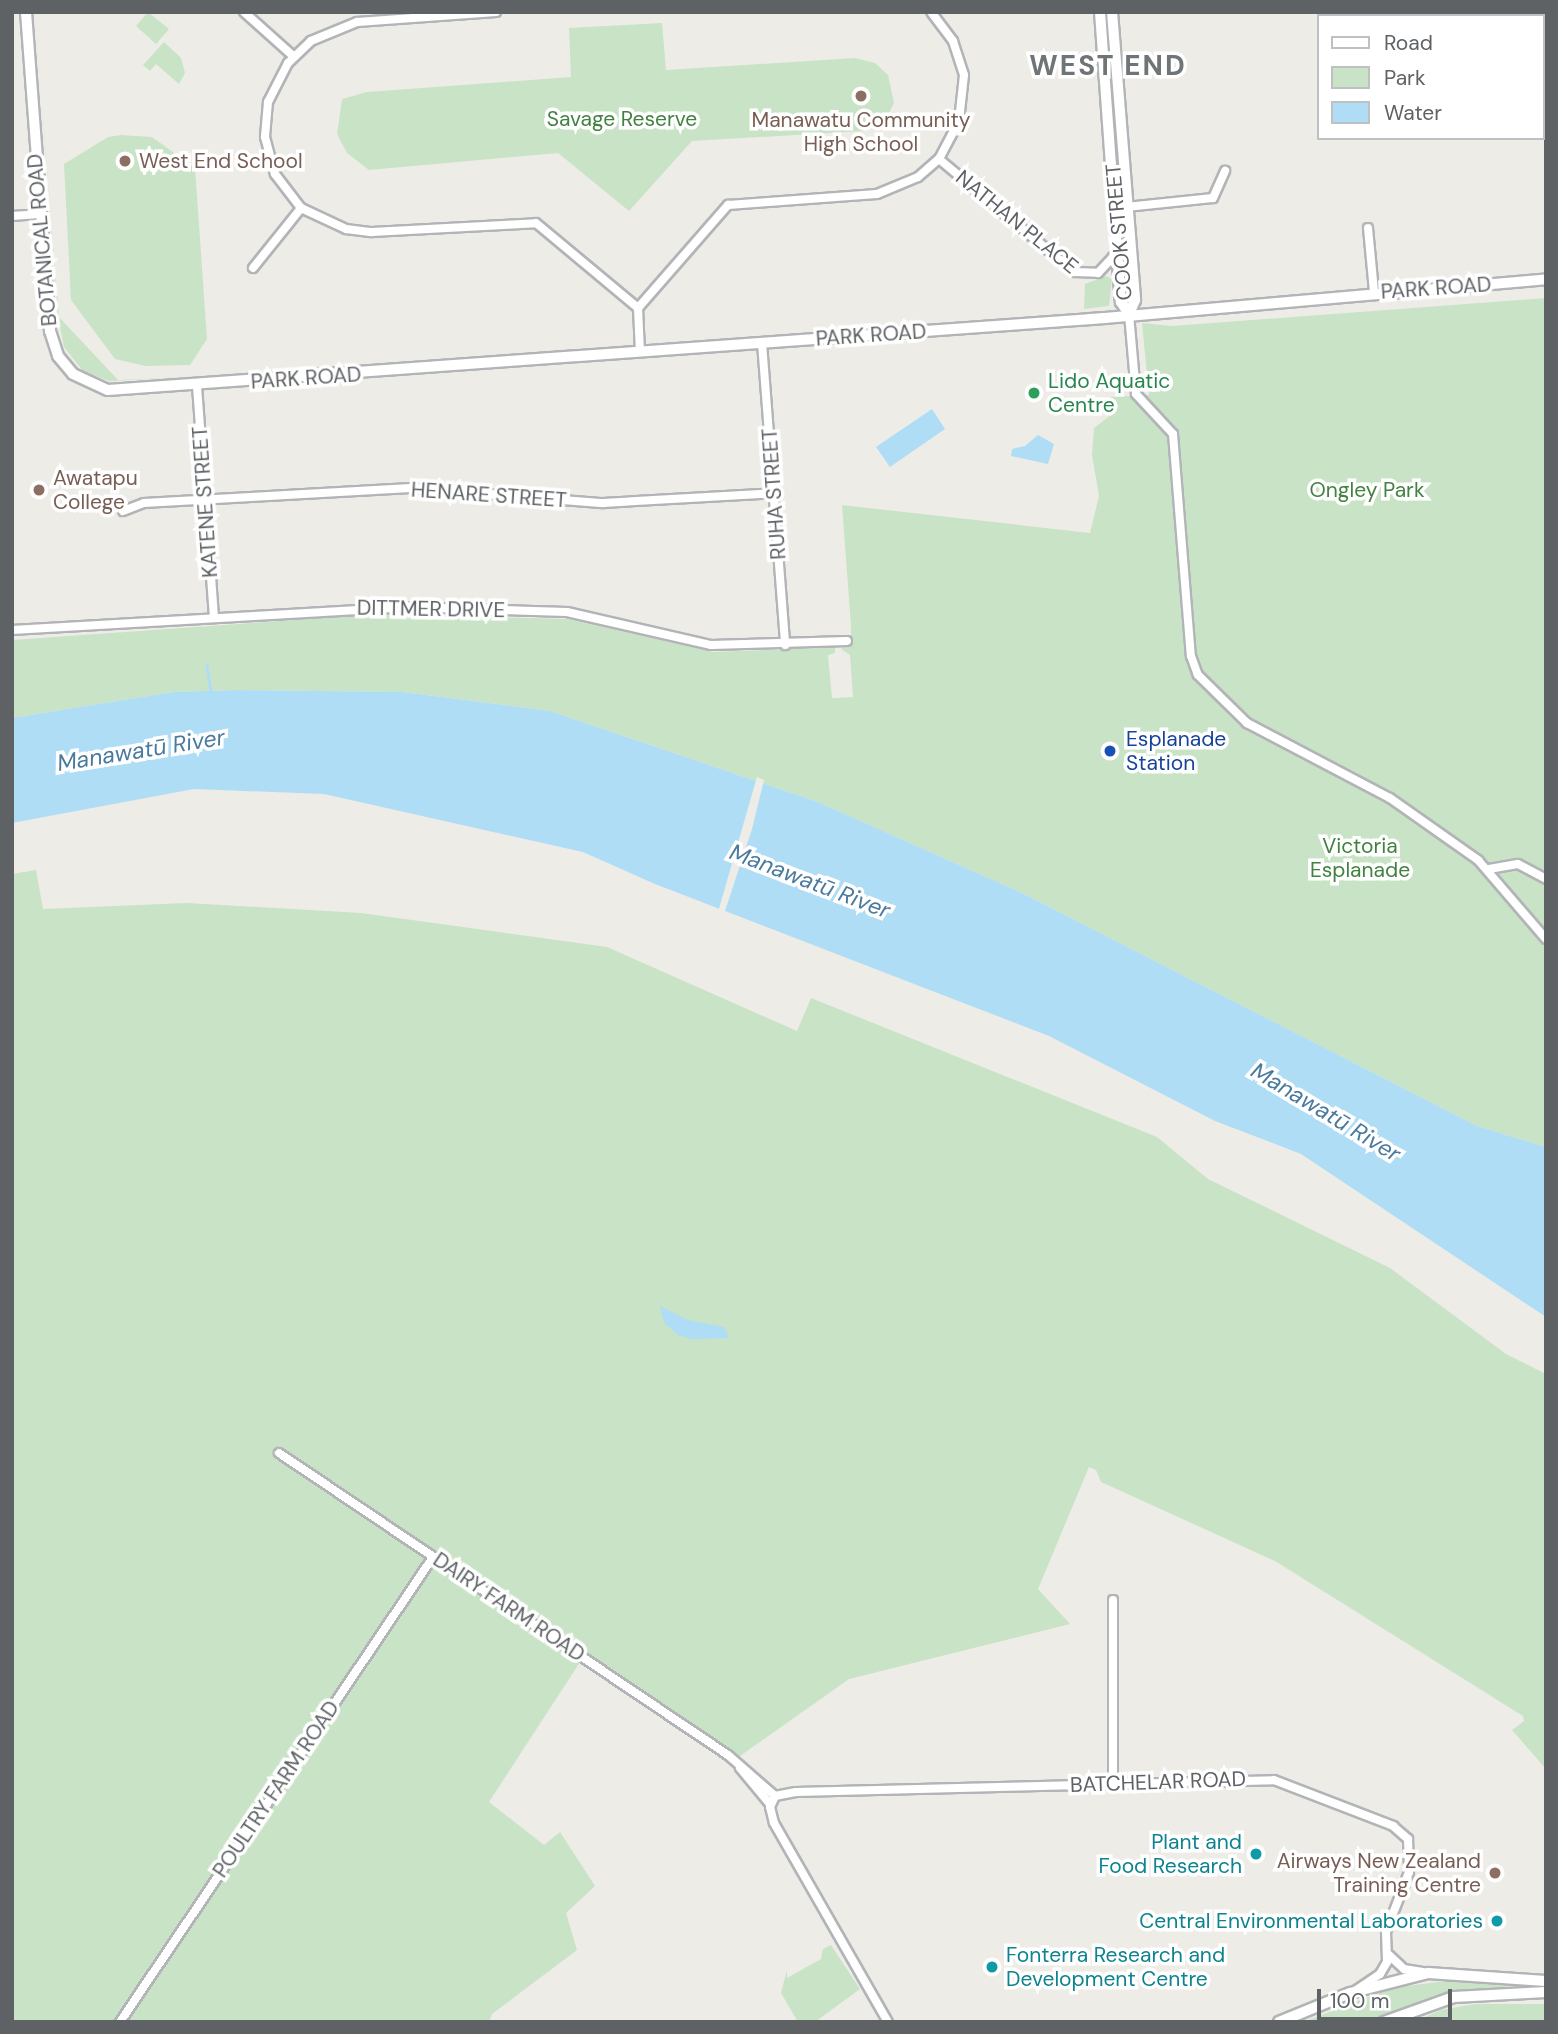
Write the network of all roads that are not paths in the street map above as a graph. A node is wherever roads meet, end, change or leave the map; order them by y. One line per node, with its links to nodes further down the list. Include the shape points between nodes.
1 (26, 12): 13 (main road, BOTANICAL ROAD)
2 (244, 12): 7 (street)
3 (496, 12): 7 (street, via 345,24 321,34)
4 (930, 12): 9 (street, via 953,41 965,83 959,121)
5 (1100, 12): 8 (street, COOK STREET)
6 (1112, 12): 8 (street, COOK STREET)
7 (293, 56): 12 (street, via 272,92 264,125 275,174)
8 (1110, 71): 11 (street, COOK STREET); 17 (street, COOK STREET)
9 (939, 159): 17 (street, NATHAN PLACE, via 1074,272 1098,273); 21 (street, via 918,177 877,194 728,205)
10 (1225, 171): 11 (street, via 1213,198)
11 (1126, 206): 16 (street, COOK STREET)
12 (301, 208): 18 (street); 21 (street, via 359,232 533,222)
13 (39, 214): 14 (street); 25 (main road, BOTANICAL ROAD, via 50,331 64,365 83,382 108,390)
14 (12, 216)
15 (1368, 228): 20 (street)
16 (1132, 253): 17 (street, NATHAN PLACE); 22 (street, COOK STREET, via 1135,300)
17 (1119, 255): 22 (street, COOK STREET, via 1121,302)
18 (253, 268)
19 (1546, 279): 20 (main road, PARK ROAD)
20 (1374, 292): 22 (main road, PARK ROAD)
21 (638, 308): 24 (street)
22 (1129, 314): 23 (main road, PARK ROAD); 33 (street, via 1136,394 1172,434 1191,656 1198,674 1247,723 1390,799)
23 (762, 343): 24 (main road, PARK ROAD); 26 (street, RUHA STREET)
24 (640, 352): 25 (main road, PARK ROAD)
25 (197, 386): 27 (street, KATENE STREET)
26 (774, 493): 27 (street, HENARE STREET, via 603,503 411,488); 32 (street, RUHA STREET)
27 (205, 501): 28 (street, HENARE STREET, via 144,503); 29 (street, KATENE STREET)
28 (123, 511)
29 (214, 617): 30 (street, DITTMER DRIVE); 32 (street, DITTMER DRIVE, via 365,607 567,612 711,645)
30 (12, 630)
31 (847, 641): 32 (street, DITTMER DRIVE)
32 (785, 645)
33 (1489, 869): 34 (street, via 1518,864); 35 (street)
34 (1546, 879)
35 (1546, 939)
36 (279, 1453): 37 (street, DAIRY FARM ROAD)
37 (433, 1556): 40 (street, DAIRY FARM ROAD, via 737,1763); 46 (street, POULTRY FARM ROAD)
38 (1113, 1600): 39 (street)
39 (1113, 1783): 40 (street, BATCHELAR ROAD, via 796,1791); 41 (street, BATCHELAR ROAD, via 1274,1780 1400,1830 1408,1839 1410,1861 1404,1892 1386,1932)
40 (773, 1800): 47 (street, DAIRY FARM ROAD, via 774,1823)
41 (1389, 1955): 42 (street, via 1404,1969); 45 (street, via 1380,1974)
42 (1428, 1973): 43 (main road); 45 (main road)
43 (1546, 1981)
44 (1546, 1992): 49 (main road, via 1454,1997)
45 (1350, 1993): 48 (main road)
46 (120, 2022)
47 (888, 2022)
48 (1279, 2022)
49 (1384, 2022)

